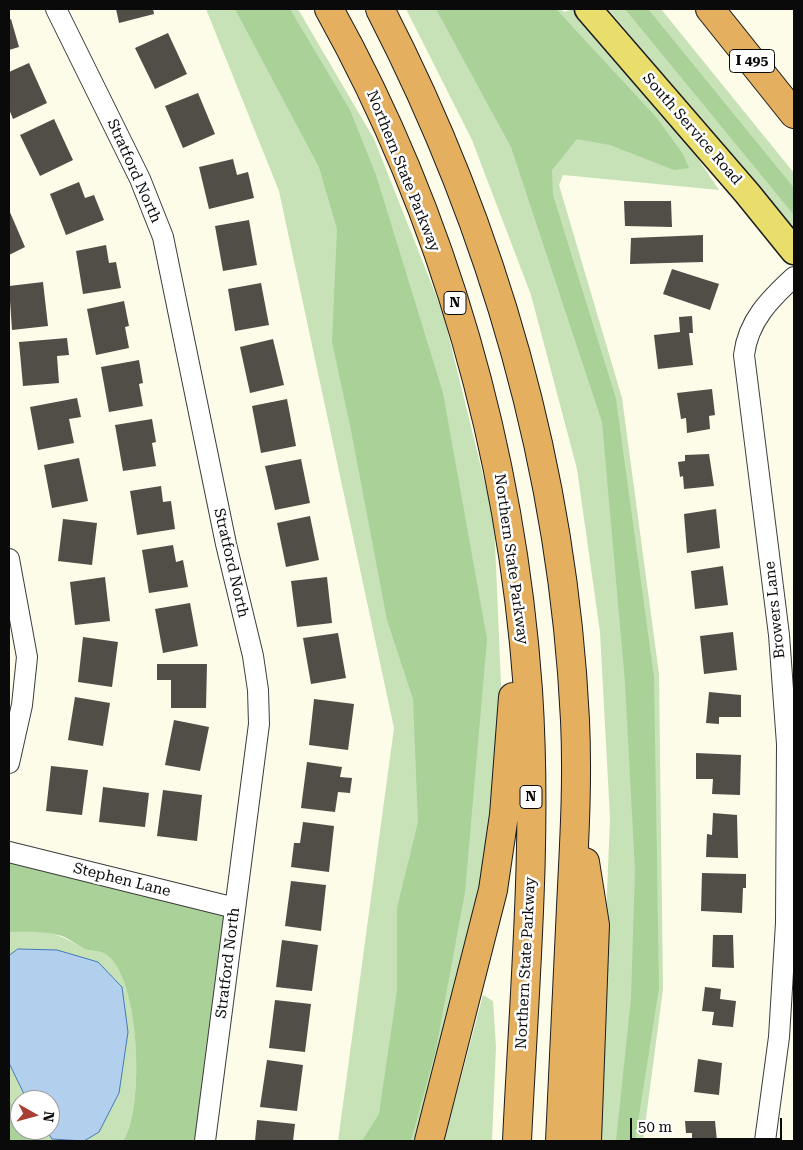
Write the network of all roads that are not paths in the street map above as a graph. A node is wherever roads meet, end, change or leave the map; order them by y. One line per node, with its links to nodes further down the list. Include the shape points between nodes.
1 (56, 9): 15 (street, Stratford North, via 140,179 163,237 226,544 253,656 259,724)
2 (329, 9): 10 (highway, Northern State Parkway / N, via 399,152 459,316 496,460)
3 (380, 9): 13 (highway, via 429,108 470,210 495,281 526,388 549,498 566,610 575,720)
4 (588, 9): 7 (main road, South Service Road)
5 (710, 9): 6 (highway, I 495)
6 (794, 114)
7 (794, 251)
8 (794, 277): 11 (street, Browers Lane, via 756,319 744,355)
9 (9, 559): 12 (street, via 27,657 22,705)
10 (521, 616): 17 (highway, via 504,815 493,890); 18 (highway, Northern State Parkway / N, via 528,691 531,835)
11 (786, 635): 21 (street, Browers Lane, via 786,923 779,1037)
12 (9, 763)
13 (576, 796): 19 (highway); 20 (highway, via 594,925)
14 (9, 852): 15 (street, Stephen Lane)
15 (235, 908): 16 (street, Stratford North)
16 (205, 1141)
17 (429, 1141)
18 (517, 1141)
19 (560, 1141)
20 (586, 1141)
21 (766, 1141)

